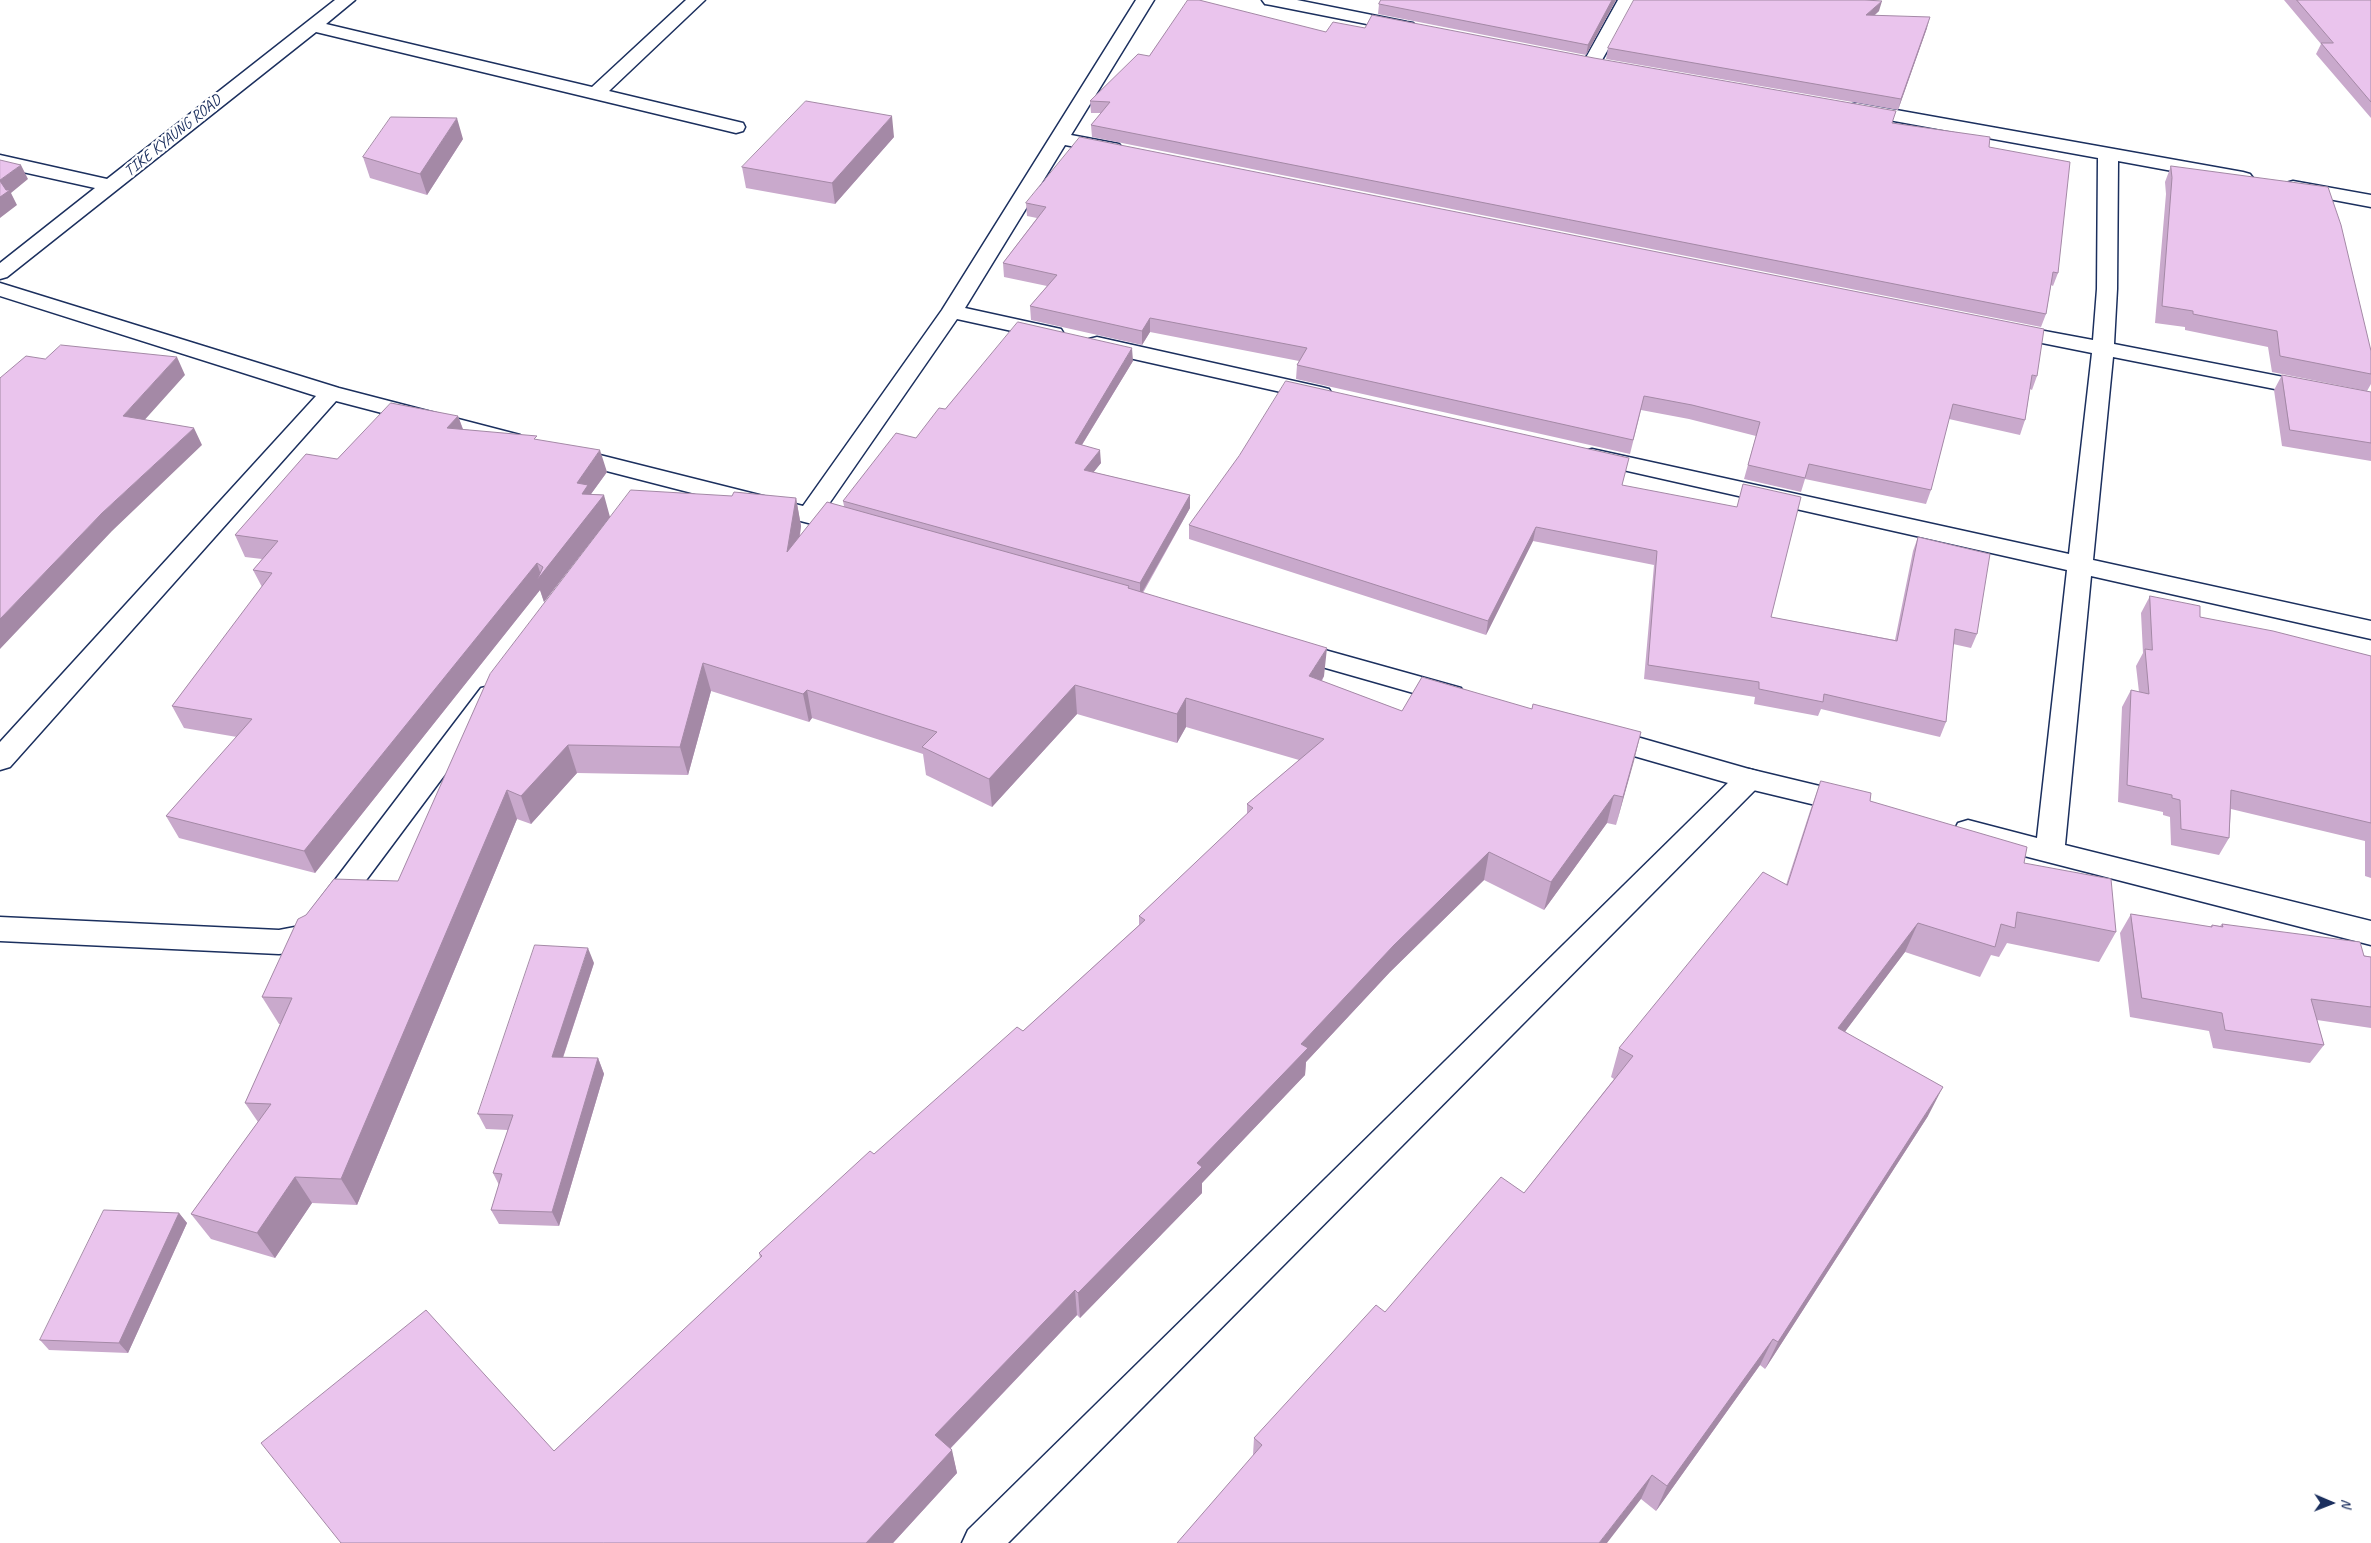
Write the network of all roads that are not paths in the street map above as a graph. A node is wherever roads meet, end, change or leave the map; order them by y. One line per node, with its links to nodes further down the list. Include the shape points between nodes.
1 (346, 0): 6 (street, TIKE KYAUNG ROAD)
2 (696, 0): 11 (street)
3 (1145, 0): 14 (street)
4 (1271, 0): 7 (street)
5 (1627, 0): 9 (street)
6 (311, 26): 11 (street); 18 (street, TIKE KYAUNG ROAD)
7 (1427, 31)
8 (1572, 59): 9 (street)
9 (1592, 63): 10 (street)
10 (1611, 66)
11 (596, 94): 13 (street)
12 (1835, 106): 16 (street)
13 (736, 127)
14 (1059, 138): 15 (street); 22 (street)
15 (1128, 152)
16 (2108, 153): 19 (street); 24 (street)
17 (0, 161): 18 (street)
18 (111, 186): 20 (street, TIKE KYAUNG ROAD)
19 (2371, 201)
20 (0, 273)
21 (0, 289): 25 (street)
22 (952, 311): 26 (street); 31 (street)
23 (1986, 325): 24 (street)
24 (2103, 349): 27 (street); 33 (street)
25 (331, 393): 29 (street); 39 (street)
26 (1340, 399)
27 (2371, 401)
28 (1574, 452): 33 (street)
29 (655, 477): 30 (street); 31 (street)
30 (638, 500)
31 (810, 514): 32 (street)
32 (877, 533)
33 (2079, 566): 34 (street); 43 (street)
34 (2371, 630)
35 (1270, 644): 37 (street)
36 (506, 674): 44 (street, via 310,934 297,940 279,942)
37 (1471, 700)
38 (1576, 730): 40 (street)
39 (0, 760)
40 (1749, 778): 41 (street); 46 (street)
41 (1875, 809)
42 (1943, 826): 43 (street)
43 (2050, 851): 45 (street)
44 (0, 929)
45 (2371, 933)
46 (981, 1543)

